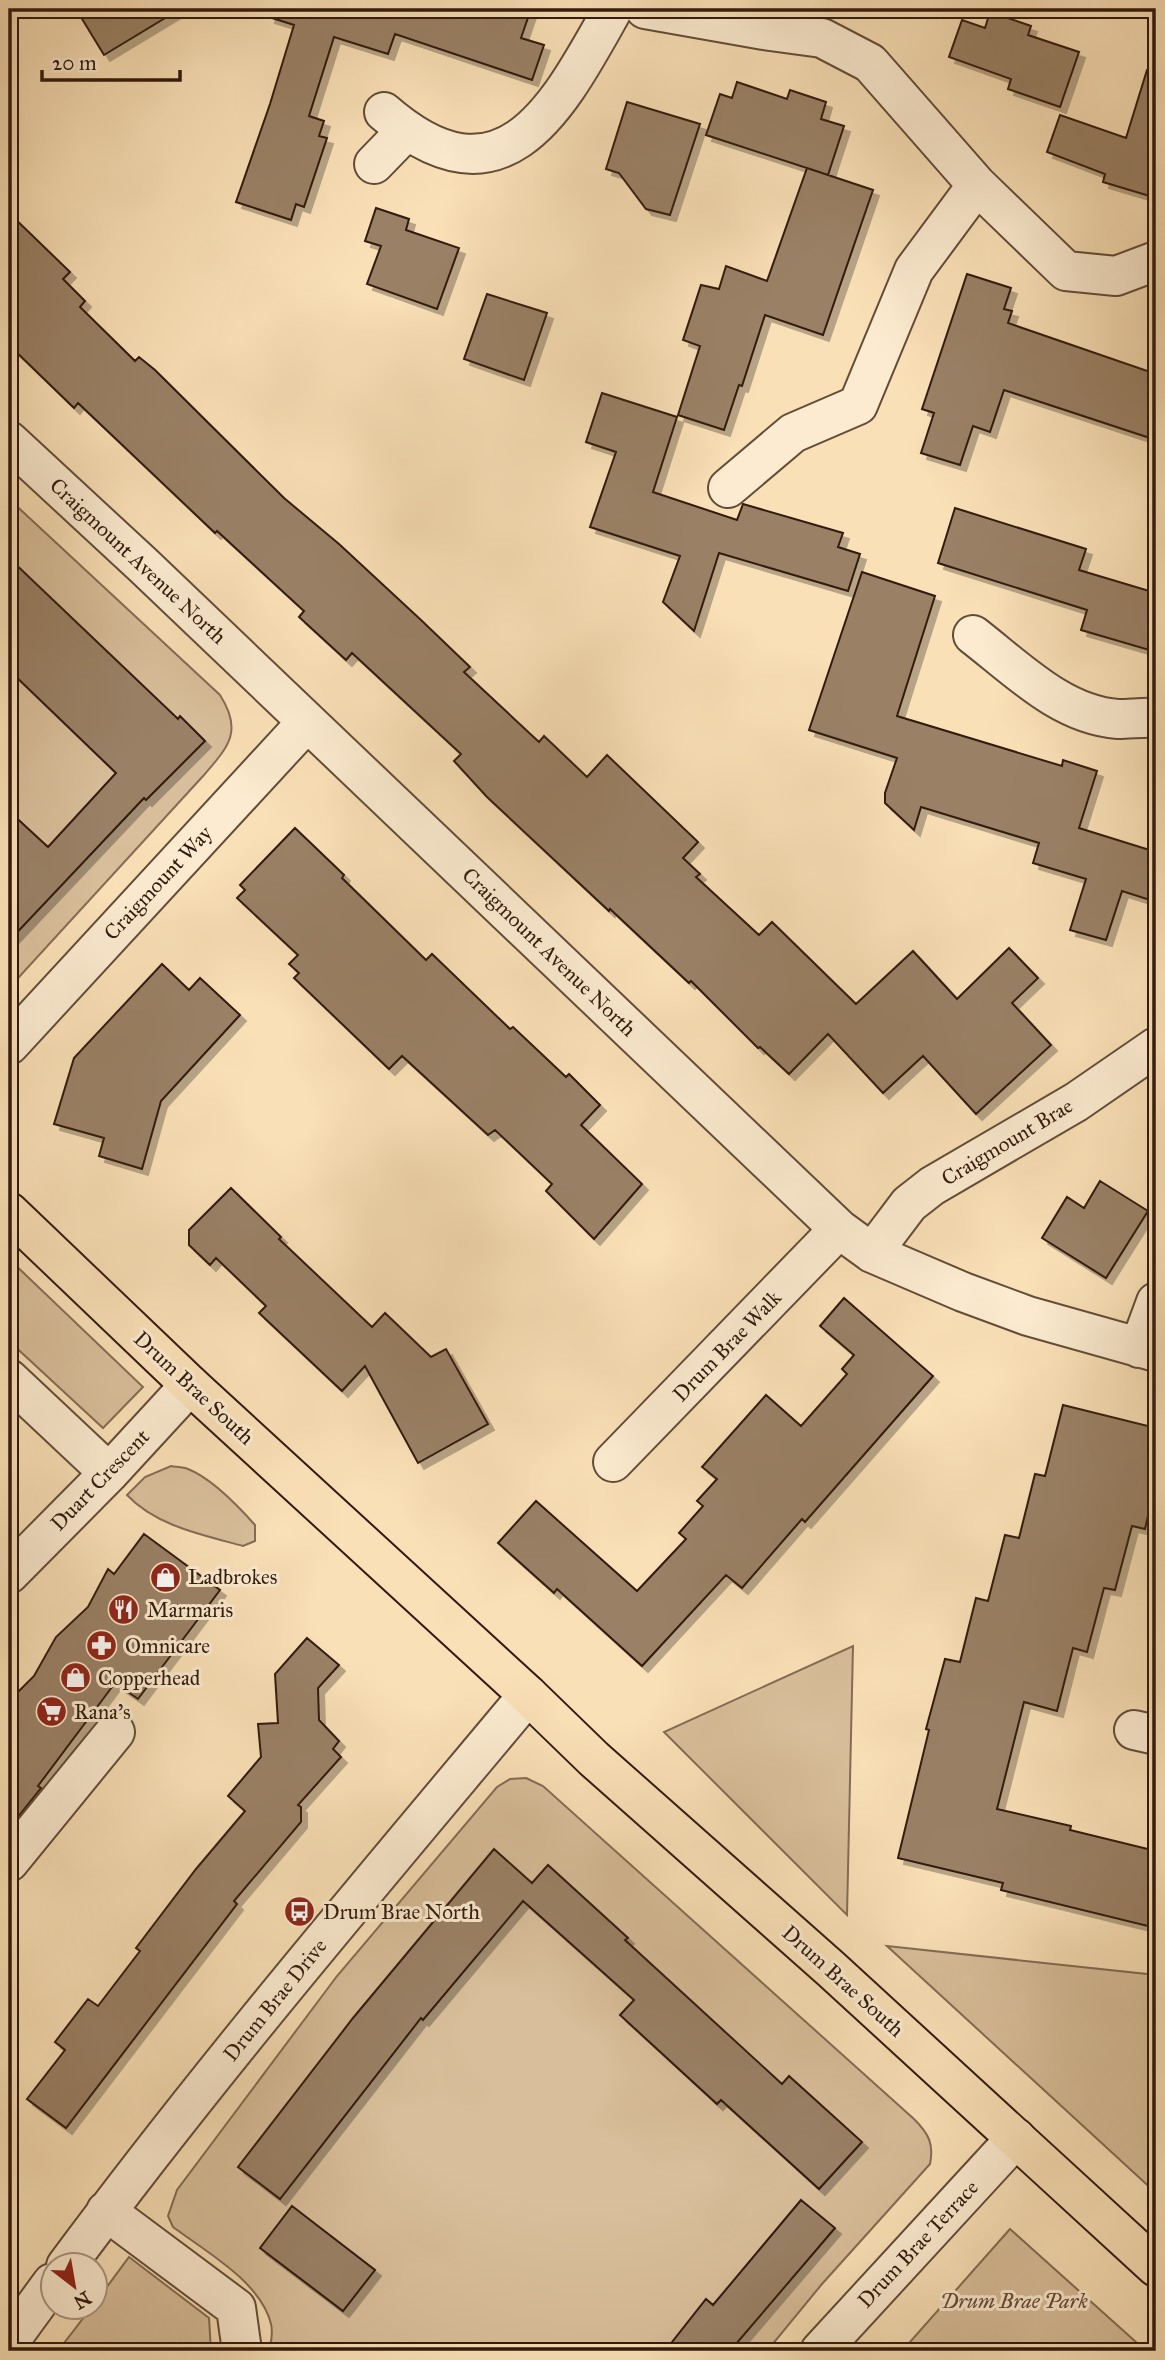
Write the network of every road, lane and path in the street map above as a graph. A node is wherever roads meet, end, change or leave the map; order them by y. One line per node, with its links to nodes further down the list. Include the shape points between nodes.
1 (613, 9): 3 (street, via 560,99 514,144 478,154 449,150 395,122)
2 (645, 9): 4 (street, via 822,38 870,63)
3 (374, 164)
4 (977, 185): 5 (street, via 1066,271 1116,276); 7 (street, via 914,270 858,405 793,433)
5 (1156, 261)
6 (9, 441): 10 (street, Craigmount Avenue North)
7 (728, 488)
8 (973, 635): 9 (street, via 1069,706 1118,719)
9 (1156, 718)
10 (307, 722): 11 (street, Craigmount Way); 14 (street, Craigmount Avenue North)
11 (9, 1045)
12 (1156, 1047): 15 (street, Craigmount Brae, via 1076,1102 932,1186 909,1204)
13 (9, 1212): 19 (main road, Drum Brae South)
14 (839, 1229): 15 (street, Craigmount Avenue North); 20 (street, Drum Brae Walk)
15 (872, 1253): 17 (street, Craigmount Avenue North, via 1028,1316)
16 (1156, 1302): 17 (street)
17 (1148, 1350)
18 (9, 1379): 21 (street)
19 (190, 1385): 21 (street, Duart Crescent); 23 (main road, Drum Brae South)
20 (613, 1462)
21 (109, 1472): 22 (street, Duart Crescent)
22 (9, 1574)
23 (528, 1695): 26 (main road, Drum Brae South); 27 (street, Drum Brae Drive, via 335,1925)
24 (115, 1732): 25 (street)
25 (9, 1862)
26 (1016, 2138): 29 (main road, Drum Brae South); 33 (street, Drum Brae Terrace)
27 (106, 2211): 28 (street, Drum Brae Drive); 32 (street, via 236,2308)
28 (76, 2252)
29 (1156, 2267)
30 (38, 2302): 31 (street)
31 (9, 2342)
32 (242, 2351)
33 (820, 2351)

